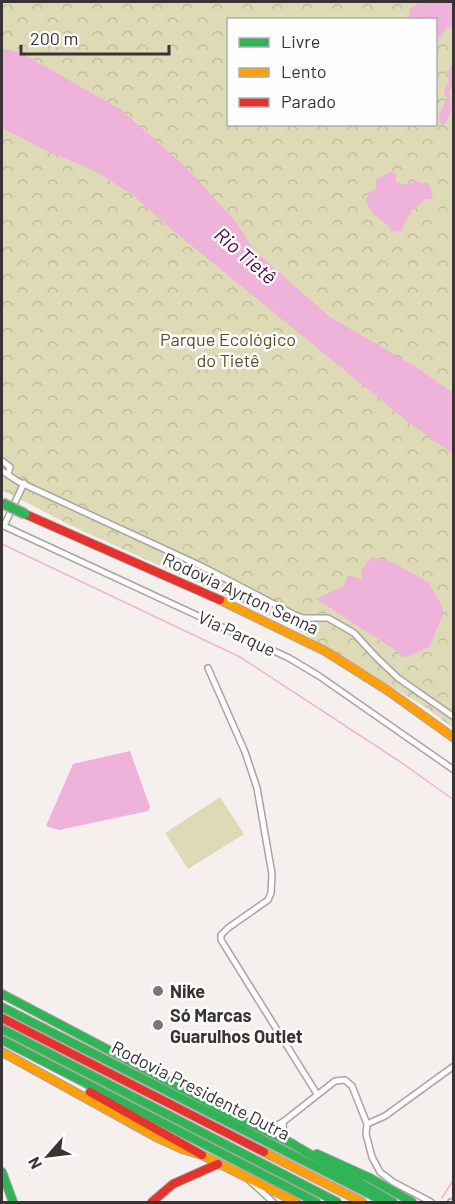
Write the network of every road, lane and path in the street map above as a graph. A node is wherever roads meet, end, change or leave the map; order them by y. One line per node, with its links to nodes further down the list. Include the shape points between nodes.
1 (2, 461): 3 (street, via 9,465)
2 (2, 471): 3 (street)
3 (8, 474): 4 (street)
4 (24, 483): 7 (street, via 295,615 322,617 340,624 358,636 398,678); 9 (street, Via Parque, via 4,526 290,658)
5 (2, 503): 8 (main road, Rodovia Ayrton Senna, bridge, via 326,651)
6 (208, 668): 18 (street, via 258,788 272,874 268,900 228,928 221,940)
7 (453, 717)
8 (453, 738)
9 (453, 770)
10 (2, 994): 21 (main road)
11 (2, 1007): 28 (main road, Rodovia Presidente Dutra)
12 (2, 1018): 35 (main road, Rodovia Presidente Dutra)
13 (2, 1029): 34 (main road, Rodovia Presidente Dutra)
14 (2, 1040): 17 (main road)
15 (2, 1052): 23 (main road, via 158,1138)
16 (453, 1066): 20 (street)
17 (84, 1082): 23 (main road, via 91,1093); 33 (main road)
18 (316, 1094): 19 (street); 20 (street, via 334,1081 349,1082)
19 (283, 1122): 21 (street); 22 (street)
20 (368, 1124): 27 (street, via 366,1134 380,1172)
21 (265, 1131): 22 (main road)
22 (286, 1141): 36 (main road); 37 (main road, via 370,1178)
23 (202, 1155): 24 (main road)
24 (218, 1164): 26 (main road); 30 (main road, via 173,1184)
25 (2, 1172): 29 (main road)
26 (249, 1179): 31 (street); 32 (main road)
27 (424, 1199): 38 (street); 39 (street)
28 (381, 1201)
29 (14, 1203)
30 (152, 1203)
31 (273, 1203)
32 (296, 1203)
33 (316, 1203)
34 (337, 1203)
35 (362, 1203)
36 (393, 1203)
37 (412, 1203)
38 (431, 1203)
39 (438, 1203)

